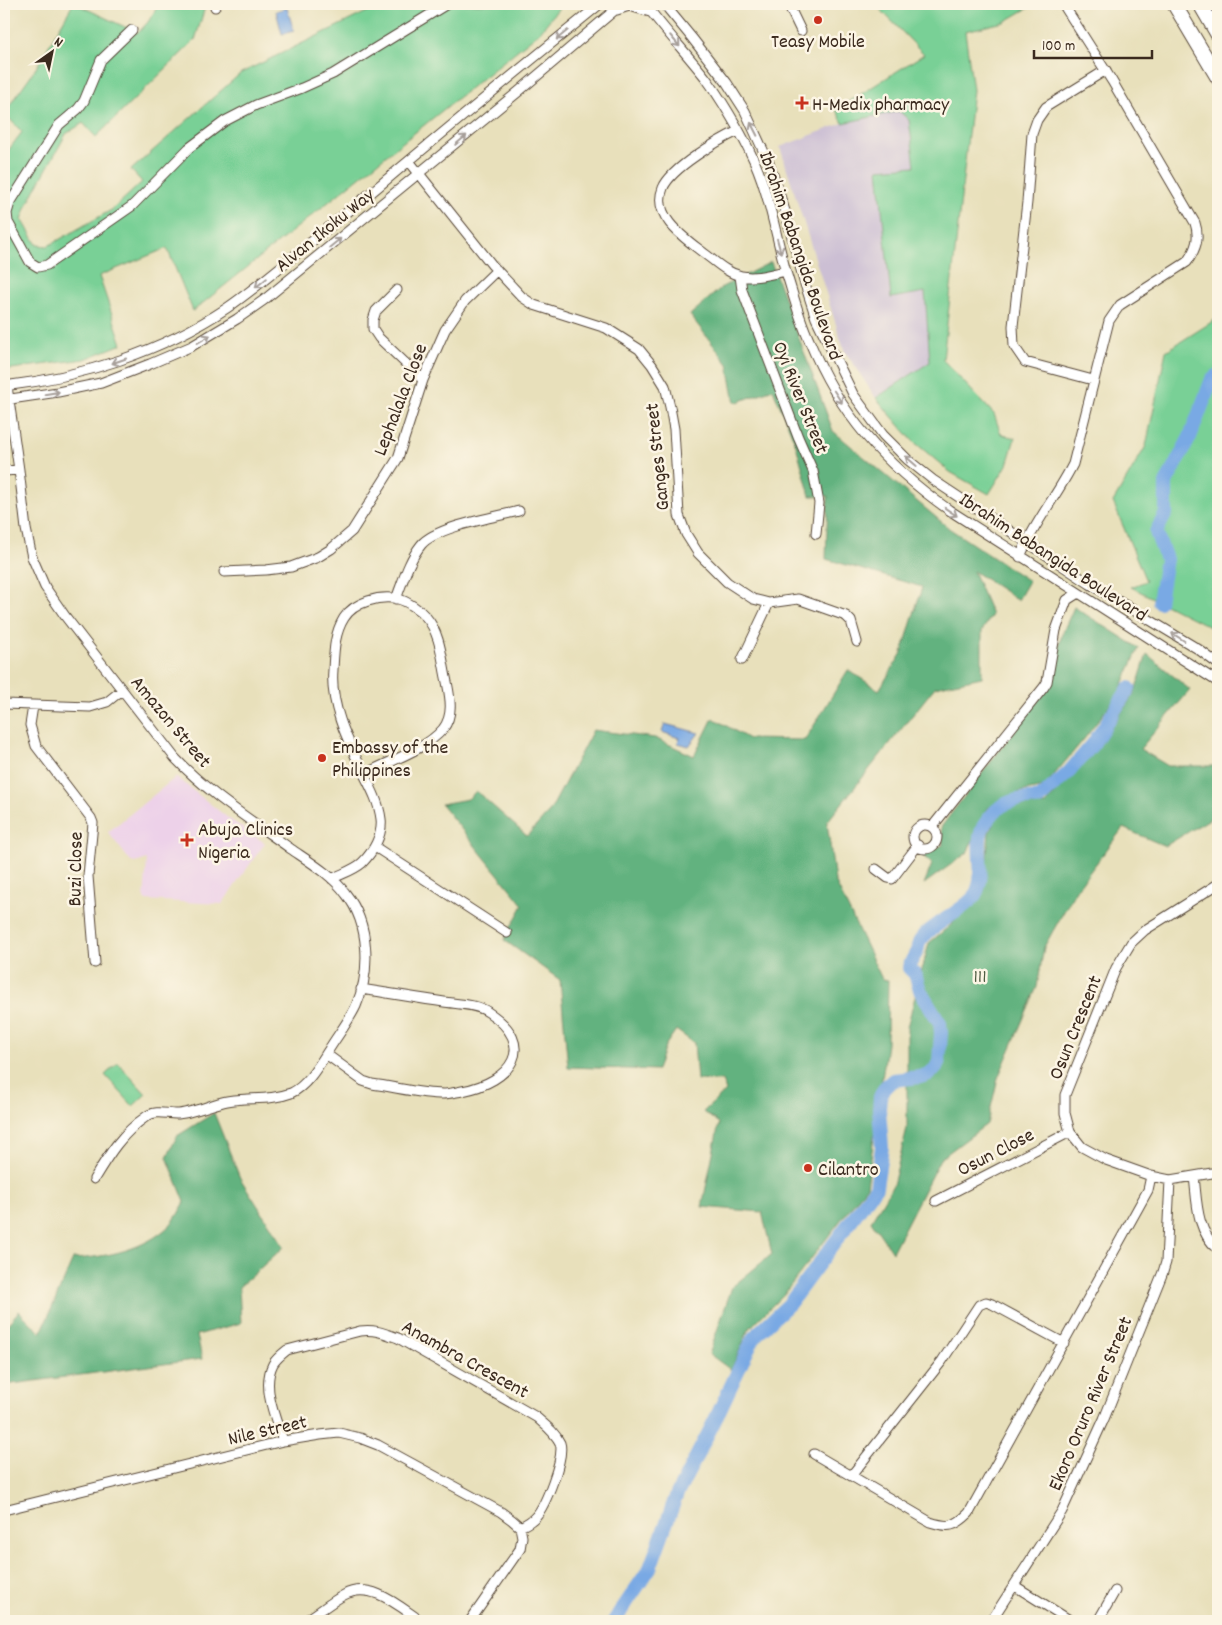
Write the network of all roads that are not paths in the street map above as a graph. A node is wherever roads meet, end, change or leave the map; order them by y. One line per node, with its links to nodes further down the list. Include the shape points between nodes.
1 (447, 4): 12 (street, via 333,74 225,121 189,148 132,206 47,265 38,267 30,262 8,222 10,204 59,125 84,101 101,60)
2 (600, 4): 18 (street, Alvan Ikoku Way, one-way to 18)
3 (622, 4): 10 (street, Alvan Ikoku Way)
4 (645, 4): 11 (street, Ibrahim Babangida Boulevard)
5 (664, 4): 32 (street, Ibrahim Babangida Boulevard, one-way to 5, via 908,460 882,435 853,394 816,318 786,211 758,137 727,83)
6 (788, 4): 13 (street)
7 (1063, 4): 15 (street)
8 (1174, 4): 16 (highway)
9 (1200, 4): 14 (highway)
10 (614, 11): 11 (street, via 629,6); 19 (street, Alvan Ikoku Way, one-way to 10)
11 (651, 12): 17 (street, Ibrahim Babangida Boulevard, one-way to 17, via 706,79)
12 (132, 30)
13 (802, 31)
14 (1218, 35)
15 (1106, 70): 25 (street, via 1198,232 1194,252 1187,262 1120,305 1114,313); 25 (street, via 1046,107 1032,134 1013,326 1014,346 1025,362)
16 (1218, 78)
17 (738, 131): 21 (street, Ibrahim Babangida Boulevard, one-way to 21, via 751,153 766,196); 22 (street, via 715,142 687,162 666,182 661,200 667,220 682,237 725,269)
18 (409, 162): 19 (street, Ganges Street); 26 (street, Alvan Ikoku Way, one-way to 26, via 254,288 226,309 184,333 94,369 55,379)
19 (419, 174): 20 (street, Ganges Street); 27 (street, Alvan Ikoku Way, one-way to 19, via 101,383 192,346 264,300)
20 (497, 270): 24 (street, Lephalala Close, via 455,314); 37 (street, Ganges Street, via 513,289 534,305 606,328 639,349 665,386 674,428 679,515 686,534 698,553 727,582 753,599)
21 (786, 271): 22 (street, via 754,277); 33 (street, Ibrahim Babangida Boulevard, one-way to 33, via 818,362 852,419 877,450 922,491)
22 (740, 276): 31 (street, Oyi River Street, via 742,290 813,470 819,503)
23 (397, 290): 24 (street, via 376,312 373,329)
24 (423, 380): 34 (street, Lephalala Close, via 398,458 343,540 318,557 291,567)
25 (1093, 380): 32 (street, via 1073,464)
26 (5, 386): 27 (street, Amazon Street)
27 (7, 400): 28 (street, Amazon Street)
28 (19, 470): 29 (street); 42 (street, Amazon Street, via 32,557 45,587)
29 (4, 472)
30 (519, 511): 36 (street, via 451,528 430,537 417,551)
31 (816, 534)
32 (1026, 541): 33 (street); 40 (street, Ibrahim Babangida Boulevard, one-way to 32)
33 (1020, 557): 35 (street, Ibrahim Babangida Boulevard)
34 (224, 572)
35 (1078, 593): 41 (street, Ibrahim Babangida Boulevard); 46 (street, via 1066,600 1044,687)
36 (396, 598): 45 (street, via 382,598 358,606 344,617 336,635 332,676 336,709); 45 (street, via 426,617 434,630 448,686 450,711 442,730 420,748)
37 (769, 603): 38 (street, Ganges Street, via 798,599 846,616 851,621); 39 (street)
38 (857, 642)
39 (742, 660)
40 (1218, 664)
41 (1218, 682)
42 (122, 690): 44 (street, via 107,702 90,707); 50 (street, Amazon Street, via 189,772)
43 (4, 704): 44 (street)
44 (33, 706): 53 (street, Buzi Close, via 30,725 36,746 93,823 88,876)
45 (365, 774): 48 (street, via 382,821)
46 (932, 827): 47 (street, via 924,825 917,828 914,839); 47 (street, via 936,833 934,844 928,848)
47 (918, 846): 49 (street, via 892,879)
48 (375, 847): 50 (street, via 361,863); 52 (street)
49 (876, 869)
50 (332, 880): 54 (street, Amazon Street, via 355,907 361,923 366,967)
51 (1218, 884): 56 (street, Osun Crescent, via 1145,930 1125,951 1065,1095)
52 (507, 933)
53 (95, 963)
54 (361, 989): 55 (street, Amazon Street, via 356,1006); 55 (street, via 487,1011 504,1025 514,1041 514,1059 506,1072 497,1078 474,1089 444,1094 363,1081)
55 (326, 1054): 60 (street, Amazon Street, via 310,1077 293,1092 278,1097 230,1100 177,1114 152,1114 122,1137)
56 (1070, 1132): 58 (street, via 1082,1147 1106,1160); 62 (street, Osun Close)
57 (1218, 1172): 59 (street)
58 (1152, 1176): 61 (street); 64 (street, via 1148,1190)
59 (1194, 1176): 61 (street); 63 (street, via 1204,1232)
60 (94, 1179)
61 (1170, 1180): 70 (street, Ekoro Oruro River Street, via 1163,1272 1104,1419 1062,1511)
62 (936, 1201)
63 (1218, 1249)
64 (1064, 1343): 67 (street, via 992,1304 979,1305 942,1362); 67 (street, via 969,1513 958,1524 945,1526 930,1522)
65 (283, 1441): 68 (street, Nile Street); 69 (street, Nile Street, via 339,1433 360,1438 502,1512); 69 (street, Anambra Crescent, via 269,1391 269,1376 280,1356 287,1350 360,1331 380,1331 398,1338 536,1417 551,1430 561,1445 560,1462 537,1516)
66 (814, 1454): 67 (street)
67 (851, 1476)
68 (4, 1510)
69 (520, 1527): 74 (street, via 520,1549)
70 (1015, 1586): 75 (street, Ekoro Oruro River Street); 76 (street)
71 (1116, 1591): 77 (street)
72 (306, 1621): 73 (street, via 346,1594 358,1591 373,1592)
73 (421, 1621)
74 (470, 1621)
75 (990, 1621)
76 (1071, 1621)
77 (1098, 1621)

